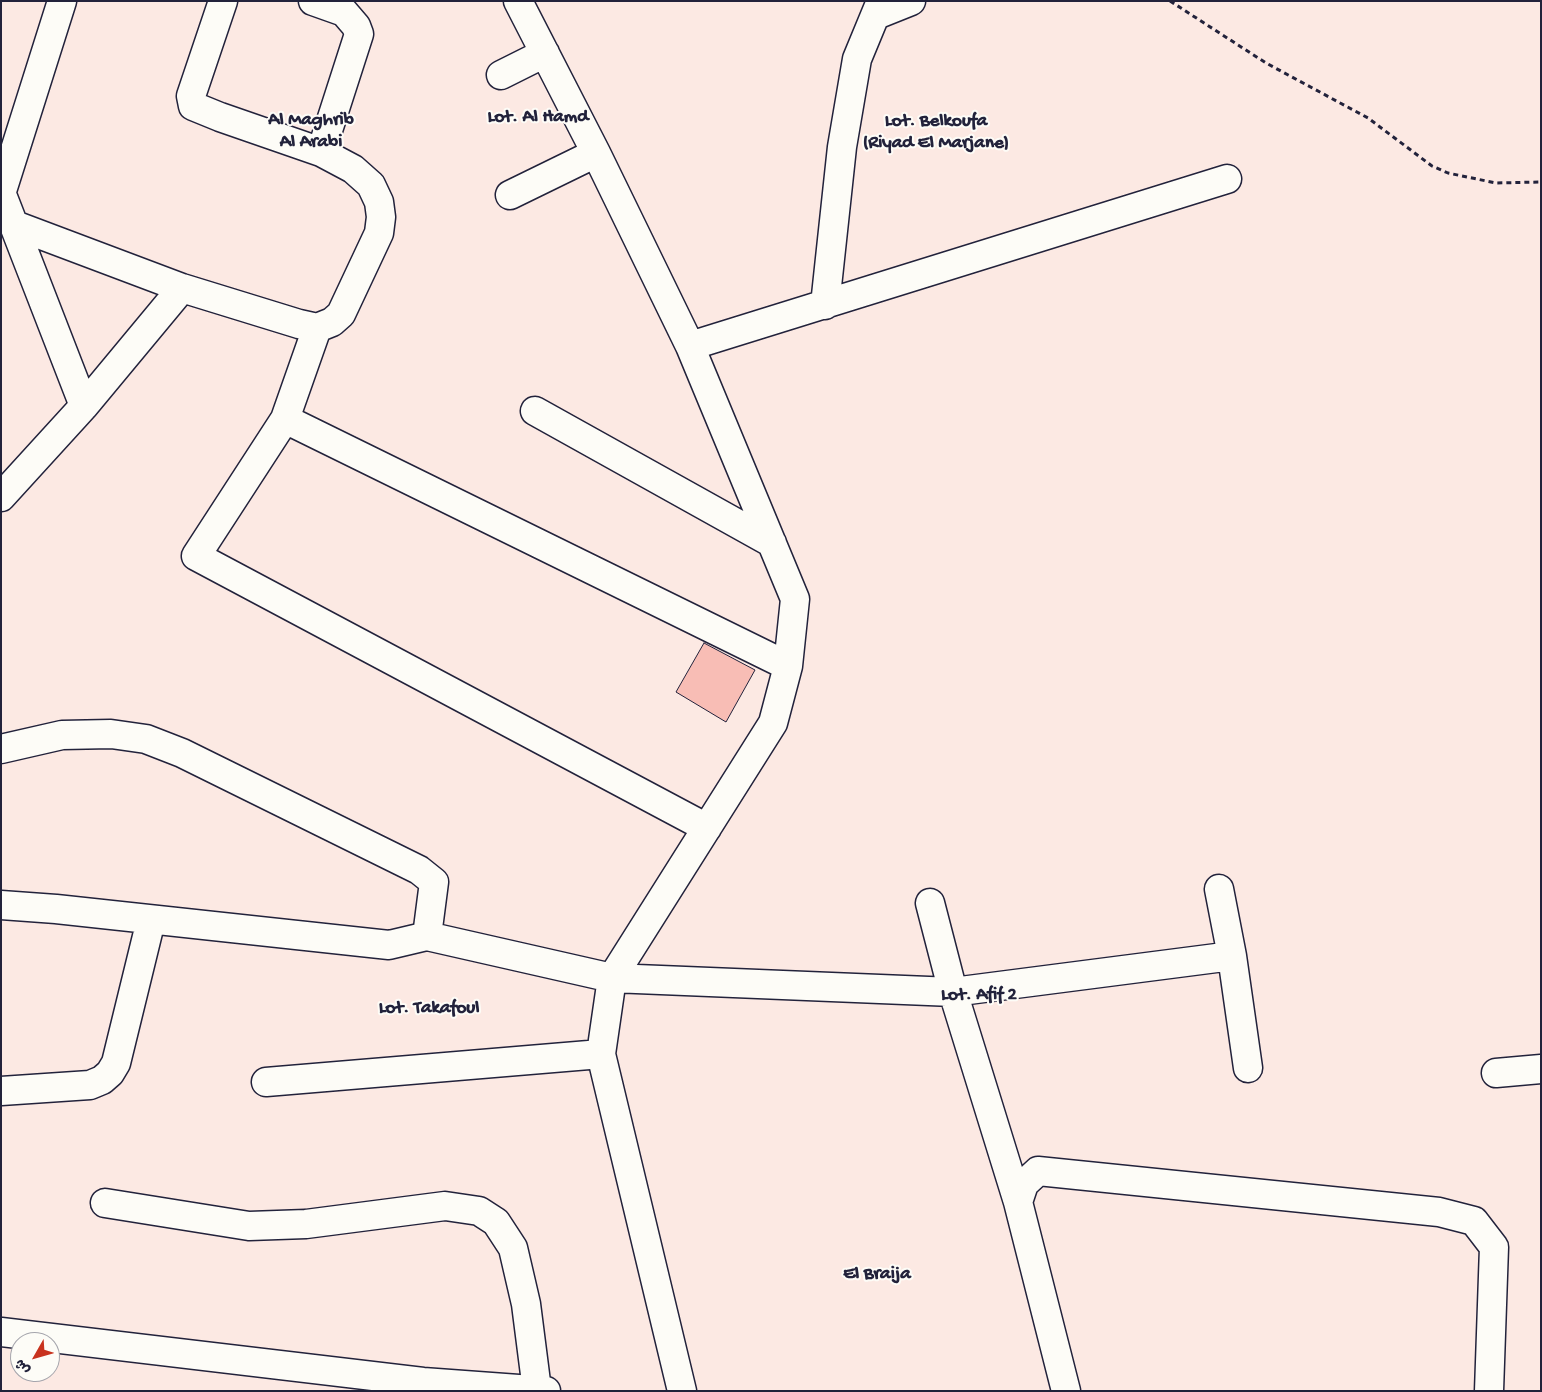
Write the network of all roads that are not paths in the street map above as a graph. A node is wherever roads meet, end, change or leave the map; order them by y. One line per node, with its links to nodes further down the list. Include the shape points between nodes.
1 (62, 1): 12 (street)
2 (223, 1): 9 (street, via 191,96 193,106)
3 (313, 1): 9 (street, via 344,12 359,34)
4 (518, 1): 7 (street)
5 (911, 1): 6 (street)
6 (879, 8): 16 (street, via 857,59 842,147)
7 (545, 53): 8 (street); 10 (street)
8 (501, 74)
9 (321, 152): 17 (street, via 371,185 381,216 379,233 341,314)
10 (596, 153): 13 (street); 18 (street)
11 (1227, 179): 16 (street)
12 (1, 193): 14 (street)
13 (510, 195)
14 (12, 224): 15 (street); 19 (street)
15 (182, 288): 17 (street); 19 (street)
16 (825, 305): 18 (street)
17 (317, 328): 21 (street)
18 (690, 346): 23 (street)
19 (84, 406): 22 (street)
20 (534, 411): 23 (street)
21 (285, 419): 24 (street); 26 (street, via 196,556)
22 (1, 497)
23 (772, 543): 24 (street, via 795,599)
24 (788, 666): 26 (street, via 773,723)
25 (1, 749): 31 (street, via 62,735 111,734 146,739 182,753 419,870 434,882)
26 (706, 828): 33 (street)
27 (1219, 889): 32 (street)
28 (930, 903): 34 (street)
29 (1, 905): 30 (street)
30 (150, 920): 31 (street, via 389,945); 40 (street, via 116,1062 110,1073 90,1085)
31 (427, 936): 33 (street)
32 (1232, 956): 34 (street); 36 (street)
33 (612, 978): 34 (street); 35 (street)
34 (953, 992): 41 (street)
35 (601, 1054): 39 (street); 46 (street)
36 (1248, 1068)
37 (1541, 1069): 38 (street)
38 (1496, 1072)
39 (266, 1082)
40 (1, 1091)
41 (1018, 1202): 47 (street); 48 (street, via 1024,1184 1038,1171 1439,1212 1474,1221 1494,1247)
42 (105, 1203): 45 (street, via 250,1226 306,1224 445,1206 479,1211 496,1222 513,1248)
43 (1, 1332): 44 (street)
44 (423, 1386): 45 (street)
45 (542, 1390)
46 (682, 1391)
47 (1066, 1391)
48 (1489, 1391)

